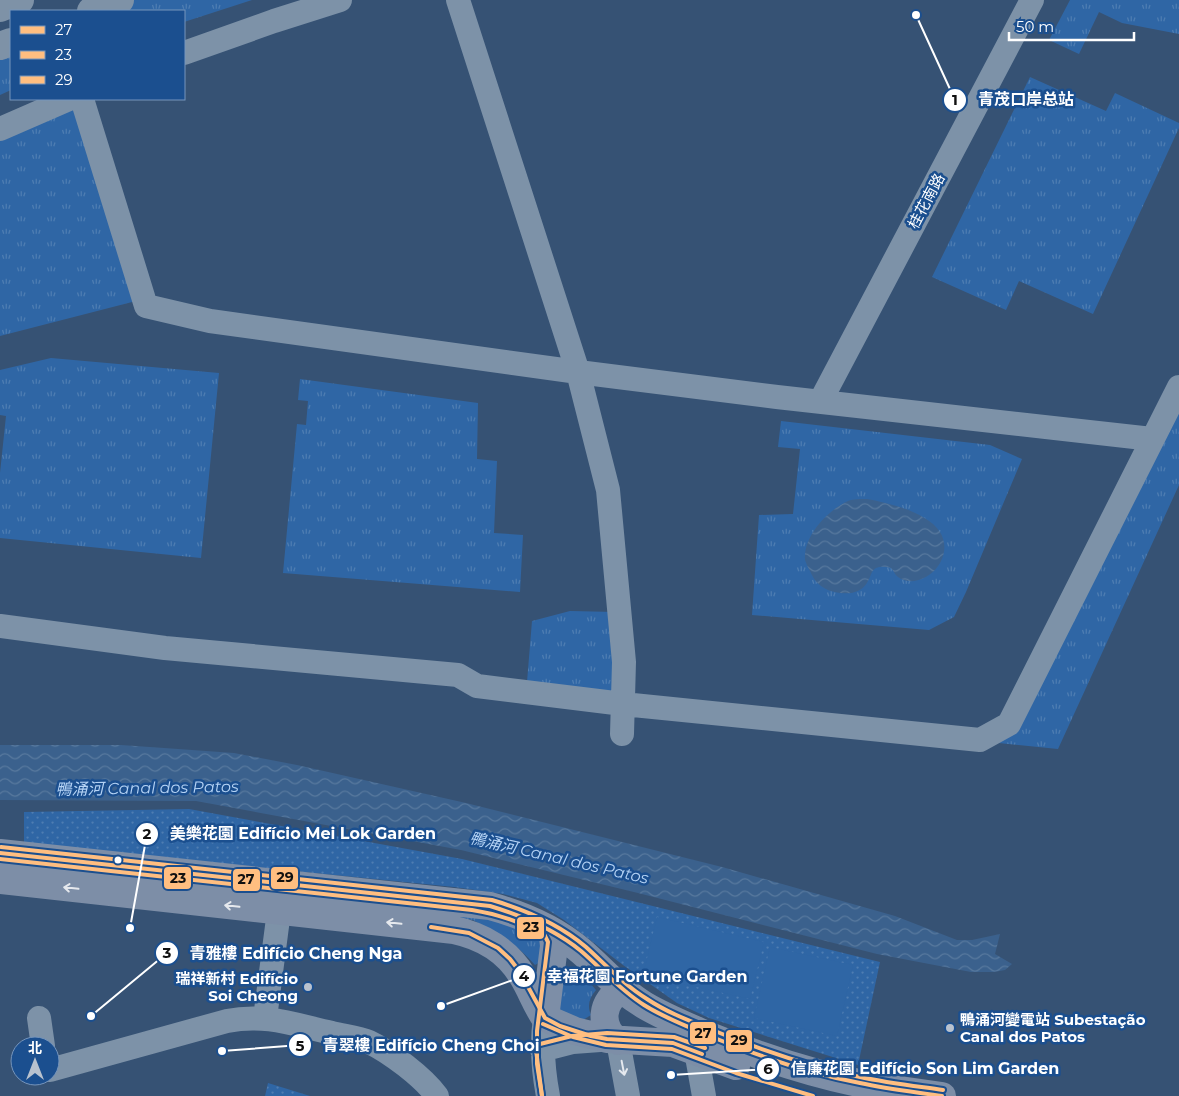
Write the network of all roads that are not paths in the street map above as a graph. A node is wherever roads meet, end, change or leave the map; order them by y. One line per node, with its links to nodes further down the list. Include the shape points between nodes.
1 (20, 0): 6 (highway)
2 (120, 0): 7 (highway)
3 (340, 0): 8 (street)
4 (458, 0): 12 (street)
5 (1032, 0): 14 (street, 桂花南路)
6 (0, 8)
7 (94, 10)
8 (185, 54)
9 (67, 100): 11 (street)
10 (82, 100): 12 (street, via 146,306 210,321)
11 (0, 130)
12 (578, 372): 14 (street); 17 (street, via 608,490 624,662)
13 (1179, 387): 15 (street)
14 (820, 402): 15 (street)
15 (1152, 439): 17 (street, via 1009,724 980,740)
16 (0, 626): 17 (street, via 165,648 458,675 477,686)
17 (623, 704): 18 (street)
18 (622, 734)
19 (0, 853): 22 (main road, via 490,906 523,916)
20 (0, 880): 21 (main road, one-way to 20)
21 (279, 911): 23 (main road, one-way to 21, via 498,948 469,933); 26 (street)
22 (551, 940): 23 (main road, via 548,962 529,973); 24 (main road, via 582,952); 27 (main road)
23 (520, 972): 27 (main road)
24 (622, 990): 29 (main road, via 611,997 604,1014); 38 (main road, via 679,1024 743,1050 810,1071)
25 (39, 1018): 28 (street)
26 (266, 1018): 32 (street, via 227,1021); 33 (street, via 368,1042 410,1070)
27 (545, 1018): 29 (main road, via 575,1032); 30 (street)
28 (42, 1036)
29 (612, 1040): 30 (street, via 572,1042); 31 (main road, via 673,1043); 35 (street, one-way to 35)
30 (542, 1050): 34 (street)
31 (696, 1051): 36 (street); 37 (main road, via 806,1088)
32 (60, 1067)
33 (438, 1096)
34 (548, 1096)
35 (628, 1096)
36 (704, 1096)
37 (841, 1096)
38 (942, 1096)

